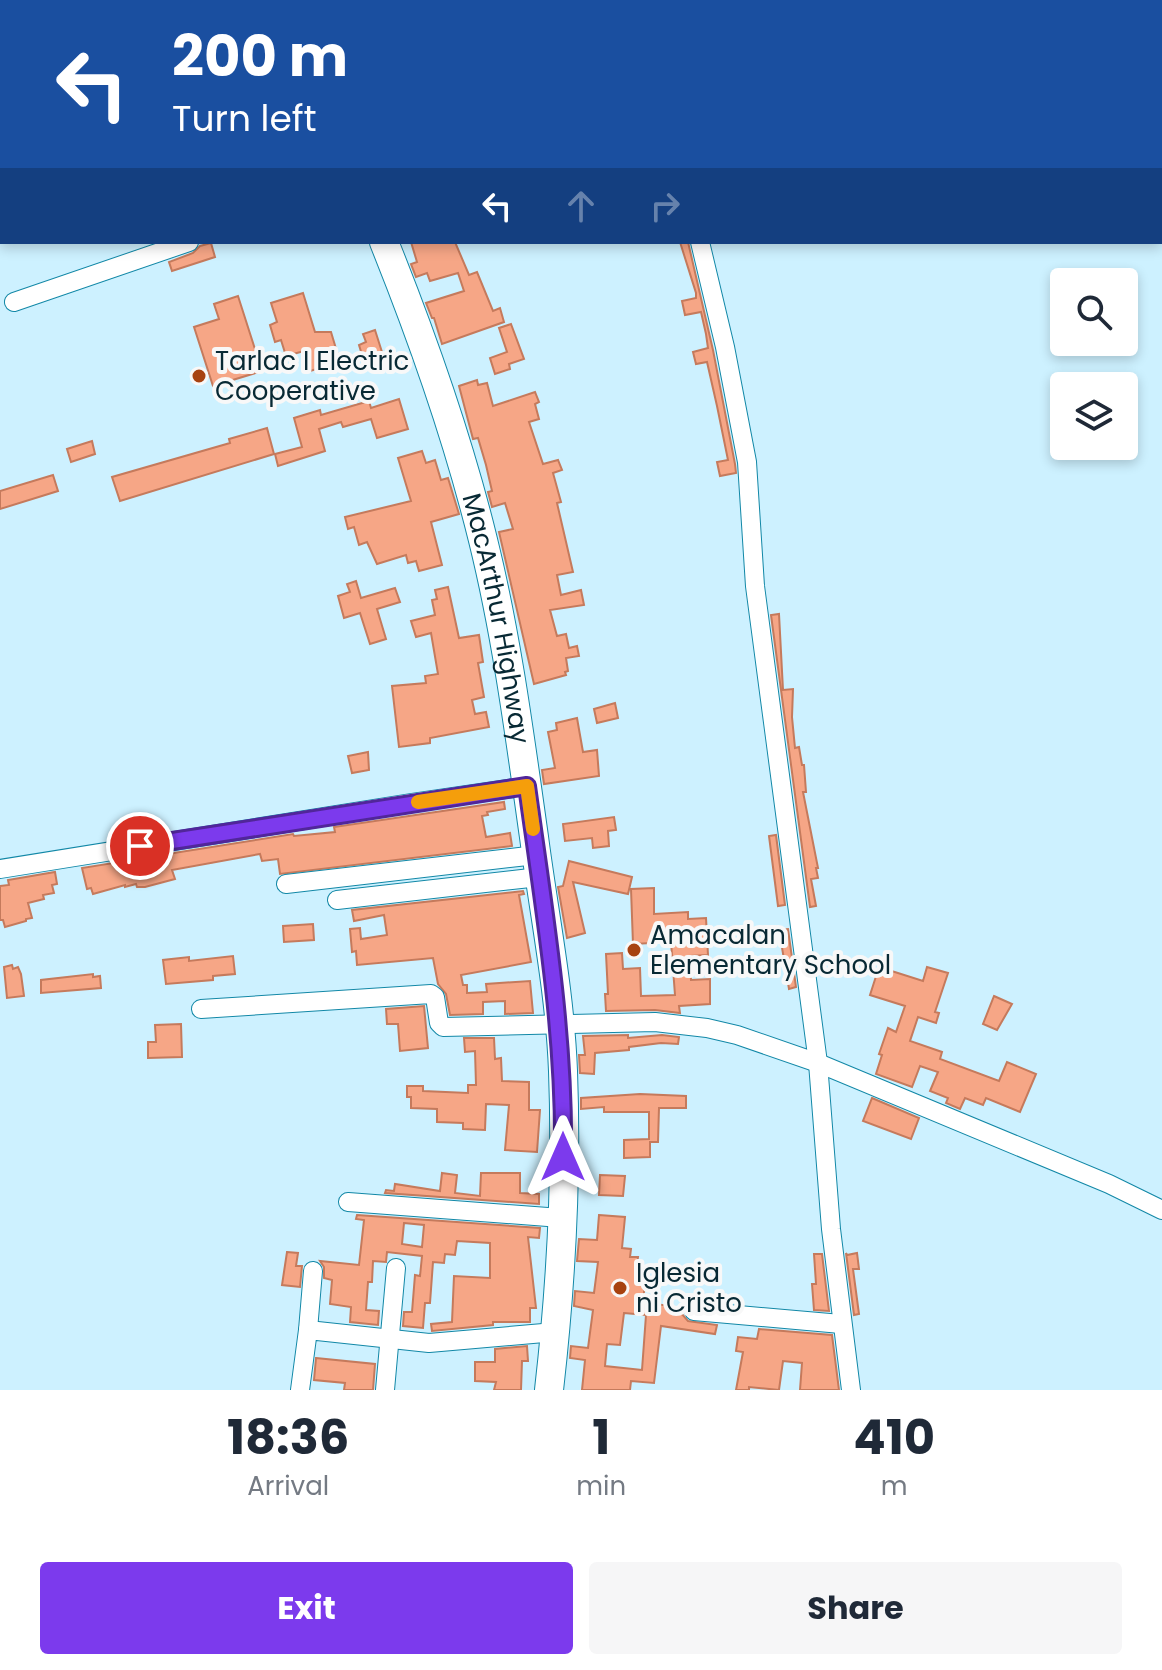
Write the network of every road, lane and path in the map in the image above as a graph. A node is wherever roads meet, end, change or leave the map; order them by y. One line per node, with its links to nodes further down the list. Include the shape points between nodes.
1 (183, 244): 4 (street)
2 (385, 244): 5 (highway, MacArthur Highway, via 446,408 472,496 493,581)
3 (700, 244): 12 (street, via 747,462 755,586)
4 (14, 302)
5 (527, 786): 6 (highway, MacArthur Highway); 7 (street)
6 (538, 866): 8 (street); 9 (street); 11 (highway, MacArthur Highway)
7 (0, 869)
8 (286, 884)
9 (337, 900)
10 (201, 1009): 11 (street, via 431,994 440,1026)
11 (559, 1024): 12 (street, via 655,1022 707,1028); 15 (highway, MacArthur Highway)
12 (818, 1063): 14 (street); 19 (street)
13 (348, 1202): 15 (street)
14 (1162, 1210)
15 (561, 1218): 21 (highway, MacArthur Highway)
16 (396, 1268): 22 (street)
17 (313, 1271): 20 (street)
18 (694, 1311): 19 (street)
19 (841, 1324): 26 (street)
20 (308, 1330): 22 (street); 23 (street)
21 (555, 1332): 22 (street, via 446,1343); 25 (highway, MacArthur Highway)
22 (390, 1339): 24 (street)
23 (300, 1390)
24 (385, 1390)
25 (549, 1390)
26 (851, 1390)

